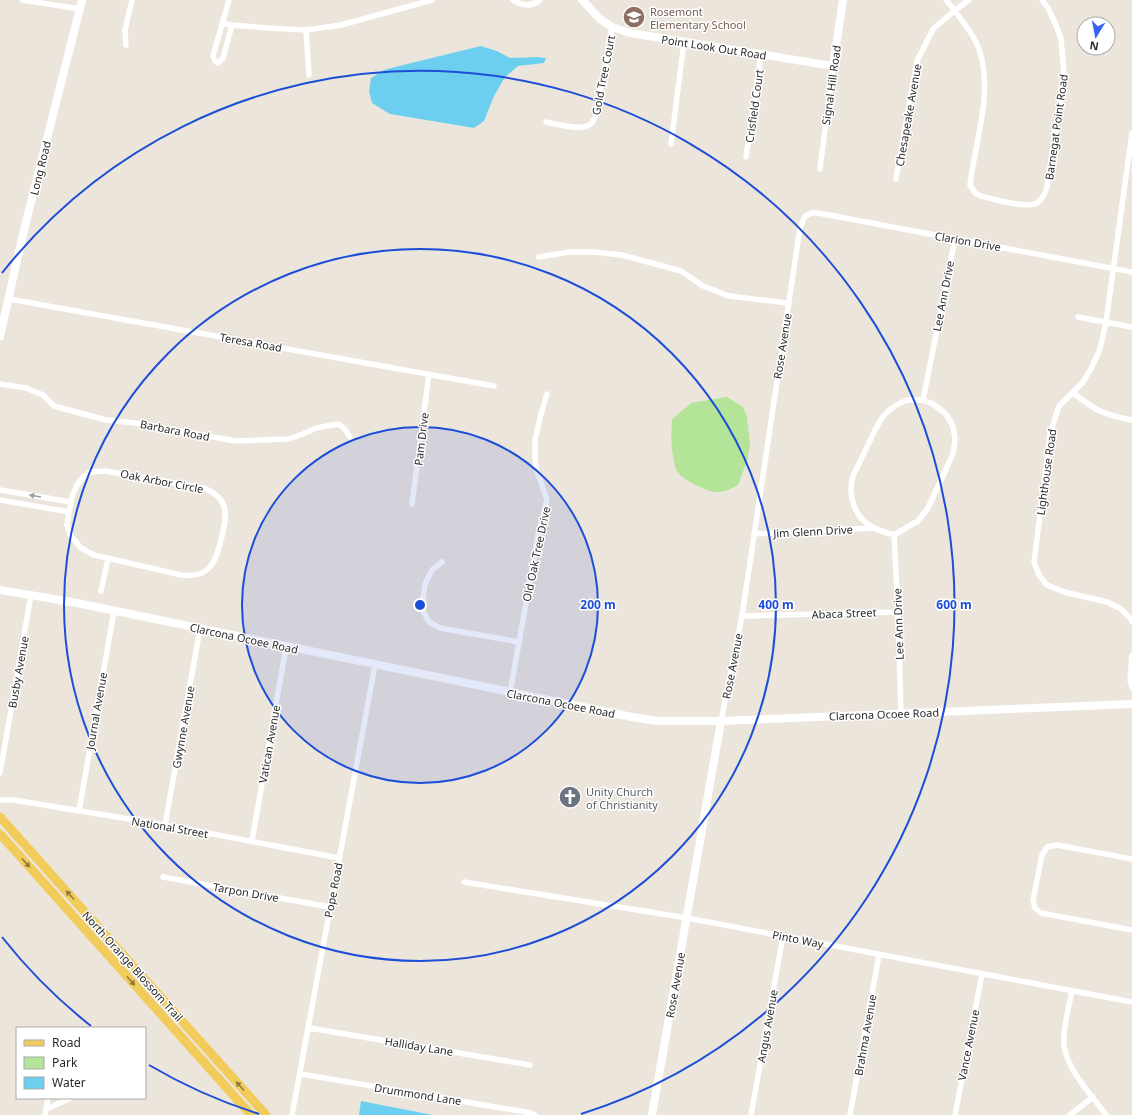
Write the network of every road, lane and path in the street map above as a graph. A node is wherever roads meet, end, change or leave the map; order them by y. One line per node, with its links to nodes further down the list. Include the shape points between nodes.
1 (22, 0): 13 (street)
2 (82, 0): 13 (main road, Long Road)
3 (132, 0): 20 (street, via 124,30)
4 (229, 0): 15 (street)
5 (432, 0): 18 (street, via 341,25)
6 (513, 0): 7 (street, via 519,4 530,5)
7 (540, 0)
8 (582, 0): 17 (main road, Point Look Out Road, via 600,19)
9 (843, 0): 22 (main road, Signal Hill Road)
10 (946, 0): 14 (street)
11 (970, 0): 14 (street, Chesapeake Avenue)
12 (1042, 0): 14 (street, Barnegat Point Road, via 1061,39 1064,74 1047,187 1043,197 1029,206 981,196 970,186 985,82 983,62 975,40)
13 (80, 9): 35 (main road, Long Road, via 24,228)
14 (954, 11): 29 (street, Chesapeake Avenue, via 933,29 917,61)
15 (222, 23): 16 (street); 16 (street, via 213,56 218,63 223,58)
16 (232, 25): 18 (street)
17 (612, 26): 19 (main road, Point Look Out Road, via 641,35); 24 (street, Gold Tree Court, via 593,121 588,126 578,128)
18 (306, 30): 23 (street)
19 (684, 42): 21 (main road, Point Look Out Road); 26 (street)
20 (126, 45)
21 (761, 54): 22 (main road, Point Look Out Road); 27 (street, Crisfield Court)
22 (833, 66): 28 (street, Signal Hill Road)
23 (309, 75)
24 (546, 122)
25 (1132, 133): 33 (street, Lighthouse Road)
26 (671, 144)
27 (746, 157)
28 (820, 170)
29 (896, 179)
30 (805, 216): 31 (street, Clarion Drive, via 812,213); 36 (street, Rose Avenue, via 800,228)
31 (955, 239): 33 (street, Clarion Drive); 46 (street, Lee Ann Drive)
32 (539, 257): 36 (street, via 569,252 622,255 681,271 703,286 729,296)
33 (1112, 268): 34 (street, Clarion Drive); 38 (street, Lighthouse Road)
34 (1132, 272)
35 (9, 299): 40 (main road, Long Road); 41 (street, Teresa Road)
36 (788, 303): 55 (street, Rose Avenue)
37 (1078, 317): 38 (street)
38 (1106, 322): 39 (street); 44 (street, Lighthouse Road, via 1100,349 1091,369)
39 (1132, 327)
40 (0, 336)
41 (429, 374): 43 (street, Teresa Road); 52 (street, Pam Drive)
42 (0, 384): 48 (street, Barbara Road, via 26,388 43,395 54,406 106,420 236,441 288,439 316,428 338,424)
43 (494, 386)
44 (1073, 393): 47 (street, via 1104,413); 65 (street, Lighthouse Road, via 1059,406 1050,434 1034,562 1039,575 1047,585 1064,592 1108,602 1121,608)
45 (547, 394): 67 (street, Old Oak Tree Drive, via 535,440 534,457 547,500 538,535)
46 (923, 400): 54 (street, via 908,400 888,411 880,420 854,476 851,488 852,502 859,516); 56 (street, via 946,414 953,426 953,454 928,508 918,521)
47 (1132, 420)
48 (350, 437)
49 (0, 490): 51 (street, one-way to 49)
50 (0, 500): 53 (street)
51 (71, 502): 53 (street, Oak Arbor Circle); 57 (street, Oak Arbor Circle, via 83,477 90,472 105,471 204,488 214,492 224,504 226,518 218,556 209,569 200,574 181,575)
52 (412, 504)
53 (69, 512): 57 (street, Oak Arbor Circle, via 67,525 71,536 81,548 94,556)
54 (873, 528): 55 (street, Jim Glenn Drive); 56 (street)
55 (754, 534): 64 (street, Rose Avenue)
56 (894, 535): 63 (street, Lee Ann Drive)
57 (108, 558): 60 (street)
58 (442, 562): 67 (street, via 432,570 425,584 423,611 429,622 440,628)
59 (0, 590): 61 (main road, Clarcona Ocoee Road)
60 (101, 591)
61 (31, 595): 62 (main road, Clarcona Ocoee Road); 76 (street, Busby Avenue)
62 (114, 611): 66 (main road, Clarcona Ocoee Road); 78 (street, Journal Avenue)
63 (898, 612): 64 (street, Abaca Street); 74 (street, Lee Ann Drive)
64 (742, 616): 75 (street, Rose Avenue)
65 (1132, 620)
66 (200, 629): 68 (main road, Clarcona Ocoee Road); 80 (street, Gwynne Avenue)
67 (519, 642): 72 (street, Old Oak Tree Drive)
68 (286, 647): 70 (main road, Clarcona Ocoee Road); 82 (street, Vatican Avenue)
69 (1132, 655): 71 (street)
70 (375, 665): 72 (main road, Clarcona Ocoee Road); 83 (street, Pope Road)
71 (1132, 686)
72 (510, 693): 75 (main road, Clarcona Ocoee Road, via 658,721)
73 (1132, 704): 74 (main road, Clarcona Ocoee Road)
74 (901, 713): 75 (main road, Clarcona Ocoee Road)
75 (721, 721): 88 (main road, Rose Avenue)
76 (0, 773)
77 (0, 800): 78 (street, National Street)
78 (79, 811): 80 (street, National Street)
79 (0, 817): 91 (main road, North Orange Blossom Trail, one-way to 79)
80 (165, 825): 82 (street, National Street)
81 (0, 834): 93 (main road, North Orange Blossom Trail, one-way to 93)
82 (252, 841): 83 (street, National Street)
83 (339, 858): 87 (street, Pope Road)
84 (1132, 859): 89 (street, via 1057,845 1047,847 1042,856 1033,900 1035,908 1041,913)
85 (163, 877): 87 (street, Tarpon Drive)
86 (464, 882): 88 (street, Pinto Way)
87 (330, 907): 97 (street, Pope Road)
88 (687, 918): 90 (street, Pinto Way); 108 (main road, Rose Avenue)
89 (1132, 930)
90 (783, 936): 92 (street, Pinto Way); 109 (street, Angus Avenue)
91 (122, 954): 93 (street); 103 (main road, North Orange Blossom Trail, one-way to 91)
92 (879, 955): 94 (street, Pinto Way); 110 (street, Brahma Avenue)
93 (112, 960): 105 (main road, North Orange Blossom Trail, one-way to 105)
94 (982, 974): 95 (street, Pinto Way); 111 (street, Vance Avenue)
95 (1072, 991): 96 (street, Pinto Way); 100 (street, via 1064,1046 1077,1078)
96 (1132, 1002)
97 (309, 1028): 98 (street, Halliday Lane); 99 (street, Pope Road)
98 (530, 1065)
99 (301, 1074): 106 (street, Pope Road); 107 (street, Drummond Lane, via 531,1112)
100 (1093, 1097): 112 (street); 113 (street)
101 (48, 1099): 104 (street)
102 (69, 1099): 104 (street)
103 (263, 1111): 105 (main road)
104 (45, 1112)
105 (252, 1115)
106 (292, 1115)
107 (535, 1115)
108 (652, 1115)
109 (751, 1115)
110 (850, 1115)
111 (955, 1115)
112 (1070, 1115)
113 (1106, 1115)

